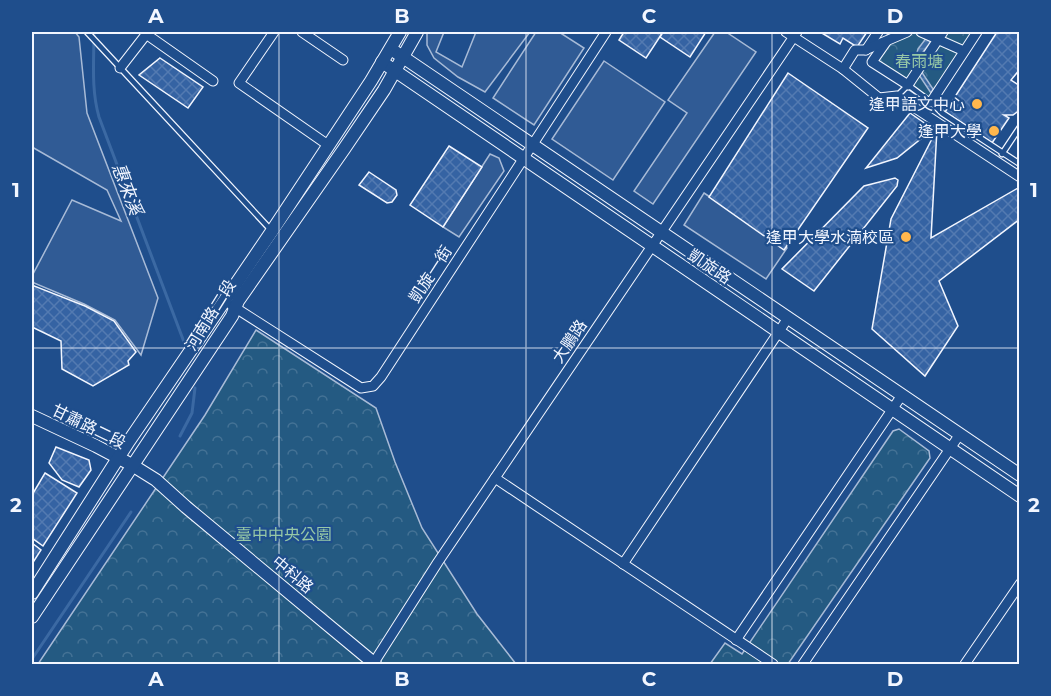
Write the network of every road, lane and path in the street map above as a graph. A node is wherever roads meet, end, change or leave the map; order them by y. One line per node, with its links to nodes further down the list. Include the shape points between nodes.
1 (87, 32): 20 (lane)
2 (274, 32): 28 (street, via 239,83)
3 (302, 32): 18 (street)
4 (400, 32): 14 (street, 河南路二段)
5 (606, 32): 29 (street, 凱旋一街)
6 (878, 32): 15 (street)
7 (907, 32): 13 (street)
8 (977, 32): 16 (street)
9 (147, 33): 20 (street); 23 (street)
10 (414, 33): 17 (street, 河南路二段)
11 (792, 33): 21 (street); 35 (street, 大鵬路)
12 (933, 34): 16 (street); 24 (street)
13 (886, 42): 15 (street); 24 (street, via 872,62)
14 (391, 49): 17 (street, 凱旋路); 19 (street, 河南路二段)
15 (866, 50): 21 (street, via 855,50)
16 (964, 51): 26 (street)
17 (403, 57): 22 (street, 河南路二段); 29 (street, 凱旋路)
18 (344, 60)
19 (382, 63): 22 (street, 凱旋路); 28 (street, 河南路二段)
20 (120, 68): 34 (lane)
21 (843, 69): 25 (street, via 879,98)
22 (394, 71): 31 (street, 凱旋路); 37 (street, 河南路二段, via 238,301)
23 (213, 81)
24 (908, 85): 25 (lane); 26 (lane)
25 (897, 96): 33 (street)
26 (931, 102): 30 (lane)
27 (1020, 127): 30 (lane)
28 (328, 145): 34 (street, 河南路二段)
29 (532, 146): 31 (street, 凱旋一街); 35 (street, 凱旋路)
30 (1002, 154): 32 (lane)
31 (524, 159): 36 (street, 凱旋路); 37 (street, 凱旋一街, via 373,386 361,388)
32 (1020, 164)
33 (1020, 177)
34 (272, 231): 37 (street, 河南路二段)
35 (661, 232): 36 (street, 大鵬路); 38 (street, 凱旋路)
36 (652, 246): 39 (street, 凱旋路); 48 (street, 大鵬路)
37 (229, 305): 45 (street, 河南路二段); 46 (street, 河南路二段, via 232,316)
38 (788, 318): 39 (street); 40 (street, 凱旋路)
39 (778, 333): 41 (street, 凱旋路); 50 (street)
40 (902, 395): 41 (street); 43 (street, 凱旋路)
41 (892, 409): 44 (street, 凱旋路); 54 (street)
42 (32, 416): 45 (street, 甘肅路二段)
43 (960, 434): 44 (street); 47 (street, 凱旋路)
44 (950, 449): 49 (street, 凱旋路); 57 (street)
45 (118, 458): 46 (street, 甘肅路二段); 52 (street, 河南路二段)
46 (132, 465): 53 (street, 河南路二段); 55 (street, 中科路, via 156,480)
47 (1020, 475)
48 (495, 478): 50 (street); 55 (street, 大鵬路)
49 (1020, 496)
50 (623, 564): 54 (street)
51 (1020, 584): 58 (street)
52 (32, 593)
53 (32, 617)
54 (736, 640): 56 (street)
55 (374, 664)
56 (773, 664)
57 (803, 664)
58 (965, 664)

